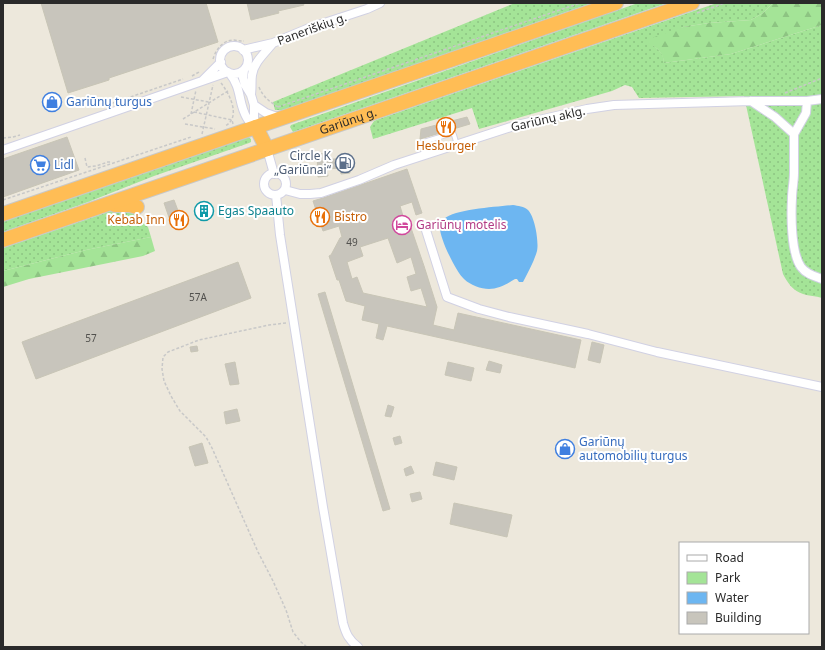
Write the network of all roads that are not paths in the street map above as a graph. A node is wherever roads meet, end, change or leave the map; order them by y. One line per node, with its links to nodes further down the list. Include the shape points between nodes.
1 (380, 3): 4 (street, Paneriškių g., via 367,10)
2 (616, 3): 17 (highway, Gariūnų g.)
3 (692, 3): 16 (highway, Gariūnų g.)
4 (273, 43): 5 (street, Paneriškių g.); 7 (street); 11 (street, via 253,70)
5 (243, 50): 6 (street, Paneriškių g., via 228,48); 7 (street)
6 (217, 60): 9 (street); 10 (street)
7 (248, 60): 8 (street)
8 (244, 70): 9 (street, via 235,74); 11 (street, via 243,78)
9 (229, 73): 10 (street); 19 (street, via 237,83 243,110)
10 (200, 81): 24 (street)
11 (251, 95): 15 (street)
12 (822, 99): 14 (street, Gariūnų aklg.)
13 (751, 101): 14 (street, Gariūnų aklg.); 20 (street); 22 (street, Gariūnų aklg., via 614,105 587,109 517,125)
14 (807, 101): 20 (street, via 806,113)
15 (254, 105): 17 (street, via 266,113); 19 (street)
16 (375, 112): 18 (highway); 23 (highway, Gariūnų g.)
17 (282, 118): 19 (highway, Gariūnų g.)
18 (366, 126)
19 (256, 127): 23 (highway); 30 (highway, Gariūnų g.)
20 (794, 134): 33 (street, via 792,198 795,251 802,268 812,276)
21 (420, 143): 22 (lane, via 453,133)
22 (457, 145): 26 (street, Gariūnų aklg., via 321,193 300,194)
23 (267, 149): 25 (street); 28 (highway, Gariūnų g.)
24 (3, 150)
25 (274, 174): 26 (street, via 285,180); 27 (street, via 268,176 264,185 269,193)
26 (285, 190): 27 (street)
27 (276, 195): 35 (street, via 280,235 343,623 346,634)
28 (104, 205): 29 (highway); 32 (highway, Gariūnų g.)
29 (137, 207)
30 (3, 214)
31 (425, 227): 34 (street, via 447,297 509,317)
32 (3, 240)
33 (822, 279)
34 (822, 387)
35 (358, 647)

